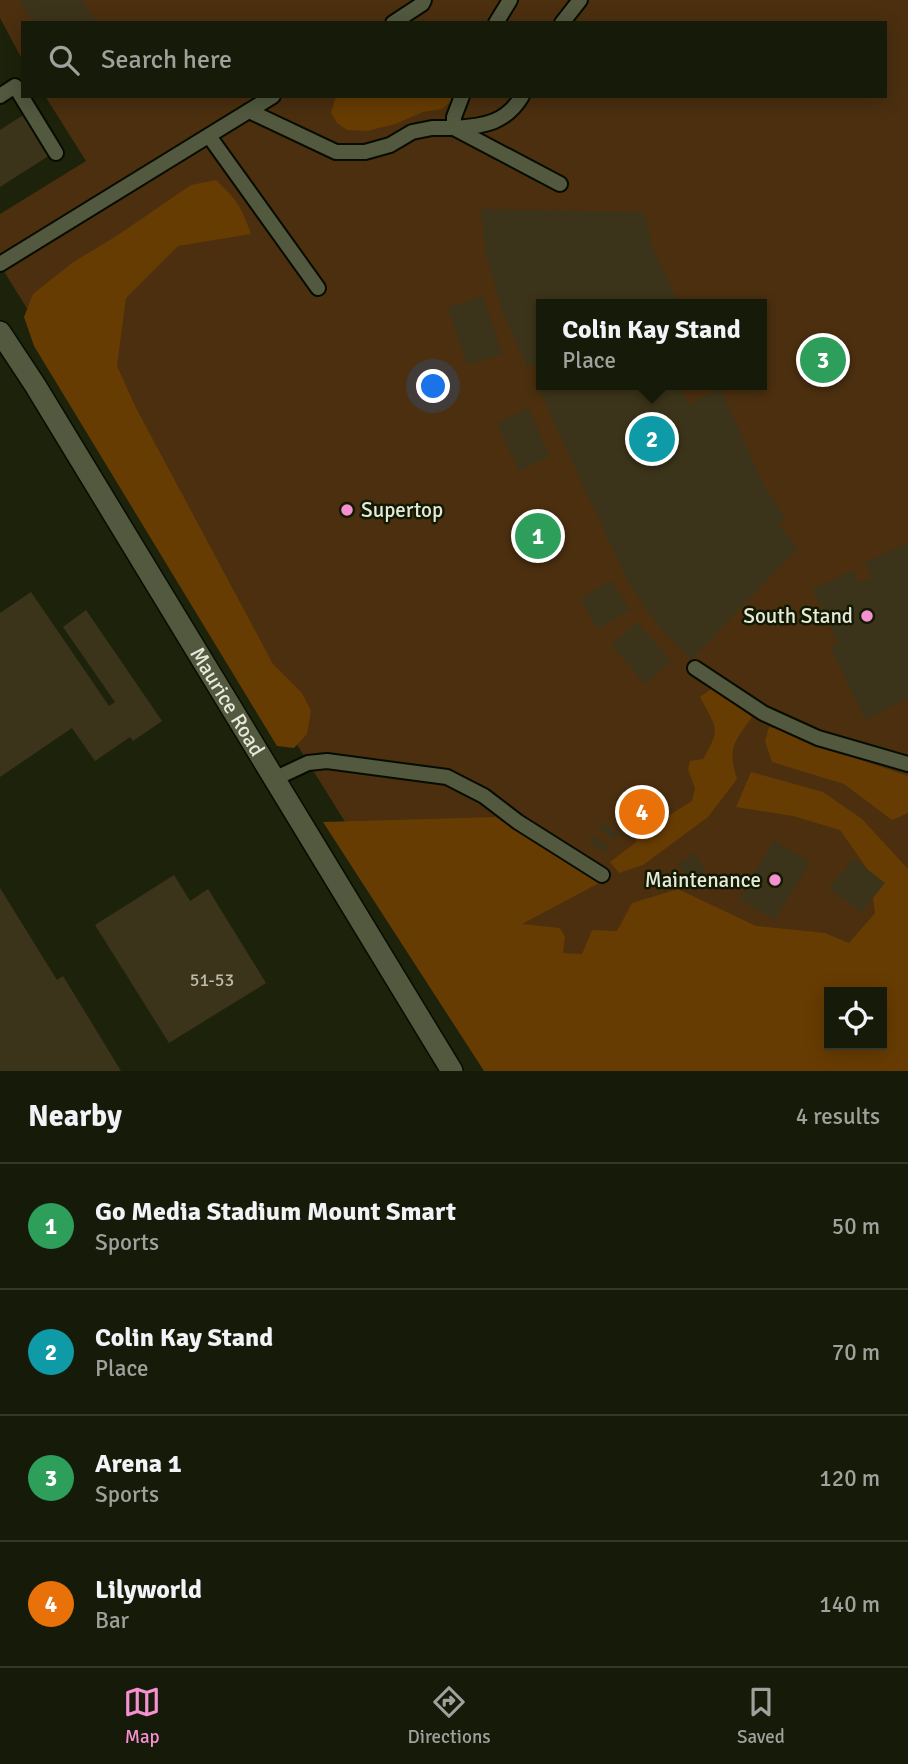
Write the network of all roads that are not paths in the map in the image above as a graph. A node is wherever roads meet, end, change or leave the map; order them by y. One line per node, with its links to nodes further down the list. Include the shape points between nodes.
1 (424, 0): 4 (lane)
2 (510, 0): 5 (lane)
3 (580, 0): 6 (lane)
4 (396, 21)
5 (497, 21)
6 (564, 21)
7 (0, 96): 8 (lane, via 15,86)
8 (21, 96)
9 (22, 98): 16 (lane)
10 (270, 98): 13 (lane)
11 (461, 98): 14 (lane)
12 (521, 98): 14 (lane, via 515,108 484,126)
13 (249, 111): 14 (lane, via 337,152 365,152 412,132); 15 (lane)
14 (454, 128): 17 (lane)
15 (209, 136): 18 (lane); 19 (lane)
16 (56, 152)
17 (560, 184)
18 (0, 264)
19 (318, 288)
20 (0, 332): 23 (street, Maurice Road)
21 (695, 668): 22 (lane, via 763,713 818,738)
22 (908, 764)
23 (274, 779): 24 (lane, via 308,763 327,761 446,777 484,796); 25 (street, Maurice Road)
24 (602, 875)
25 (452, 1071)

